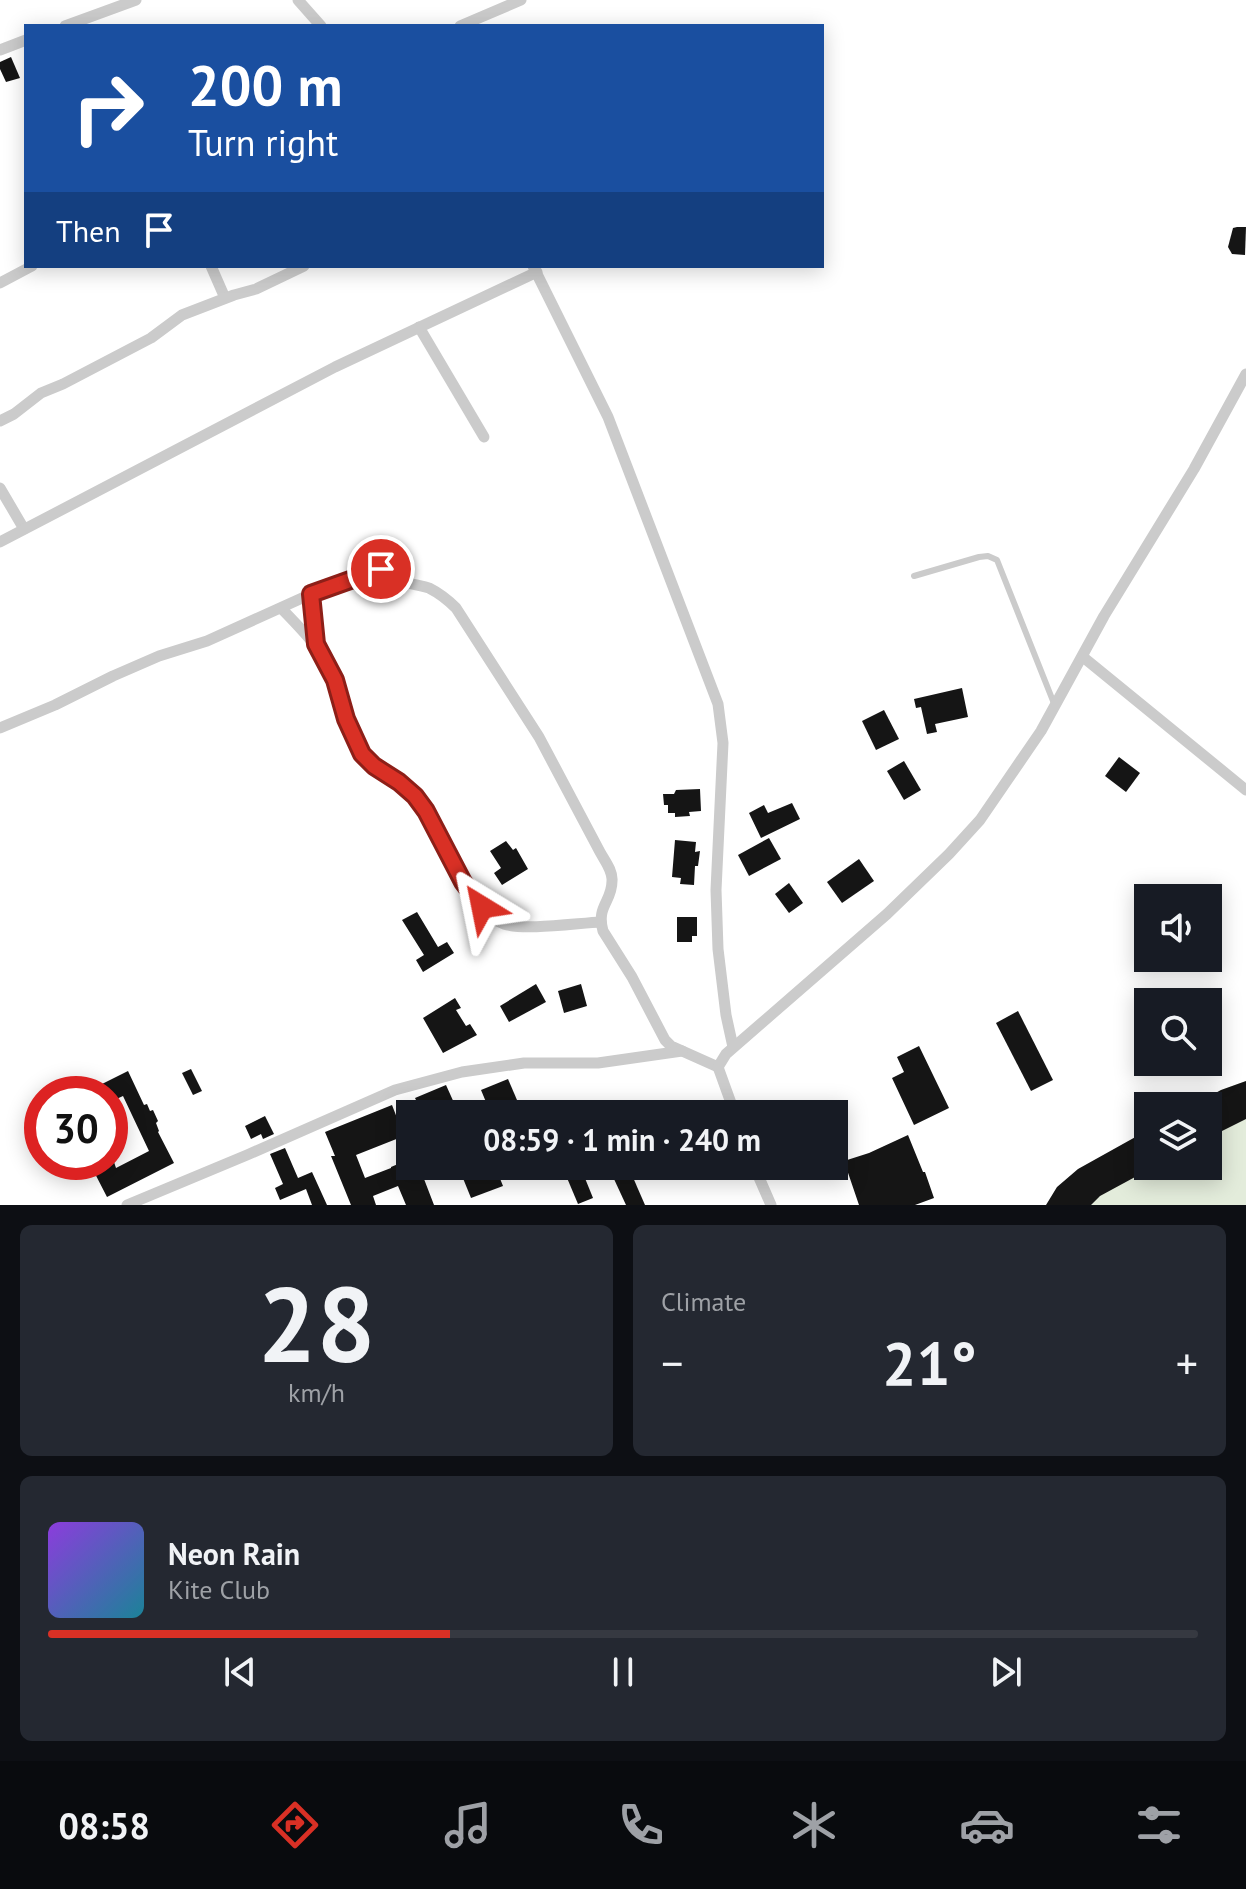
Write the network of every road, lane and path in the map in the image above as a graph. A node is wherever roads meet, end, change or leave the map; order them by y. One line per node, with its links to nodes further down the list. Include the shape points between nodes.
1 (136, 0): 4 (street)
2 (298, 0): 5 (street)
3 (521, 0): 6 (street)
4 (70, 24)
5 (319, 24)
6 (465, 24)
7 (24, 41): 8 (street)
8 (0, 50)
9 (28, 268): 13 (street)
10 (212, 268): 14 (street)
11 (300, 268): 14 (street)
12 (535, 269): 15 (street); 31 (street, via 608,417 718,704 723,743 718,949)
13 (0, 283)
14 (225, 298): 17 (street, via 182,315 151,338 41,393)
15 (419, 327): 18 (street); 20 (street)
16 (1246, 374): 26 (street)
17 (0, 421)
18 (484, 437)
19 (0, 488): 20 (street)
20 (24, 529): 21 (street)
21 (0, 542)
22 (914, 576): 27 (lane, via 979,557 997,560)
23 (311, 594): 24 (street); 25 (street); 30 (street, via 381,569 449,600 539,737 610,871)
24 (281, 608): 25 (street); 28 (street)
25 (316, 644): 30 (street, via 362,754 415,796 463,882 492,917 518,927)
26 (1083, 657): 27 (street); 29 (street)
27 (1055, 706): 31 (street, via 980,820 949,854)
28 (0, 728)
29 (1246, 790)
30 (601, 922): 32 (street, via 665,1040)
31 (733, 1047): 33 (street)
32 (682, 1051): 33 (street); 36 (street, via 598,1063 524,1063 395,1090)
33 (718, 1067): 34 (street)
34 (730, 1100)
35 (760, 1180): 37 (street)
36 (127, 1205)
37 (771, 1205)

